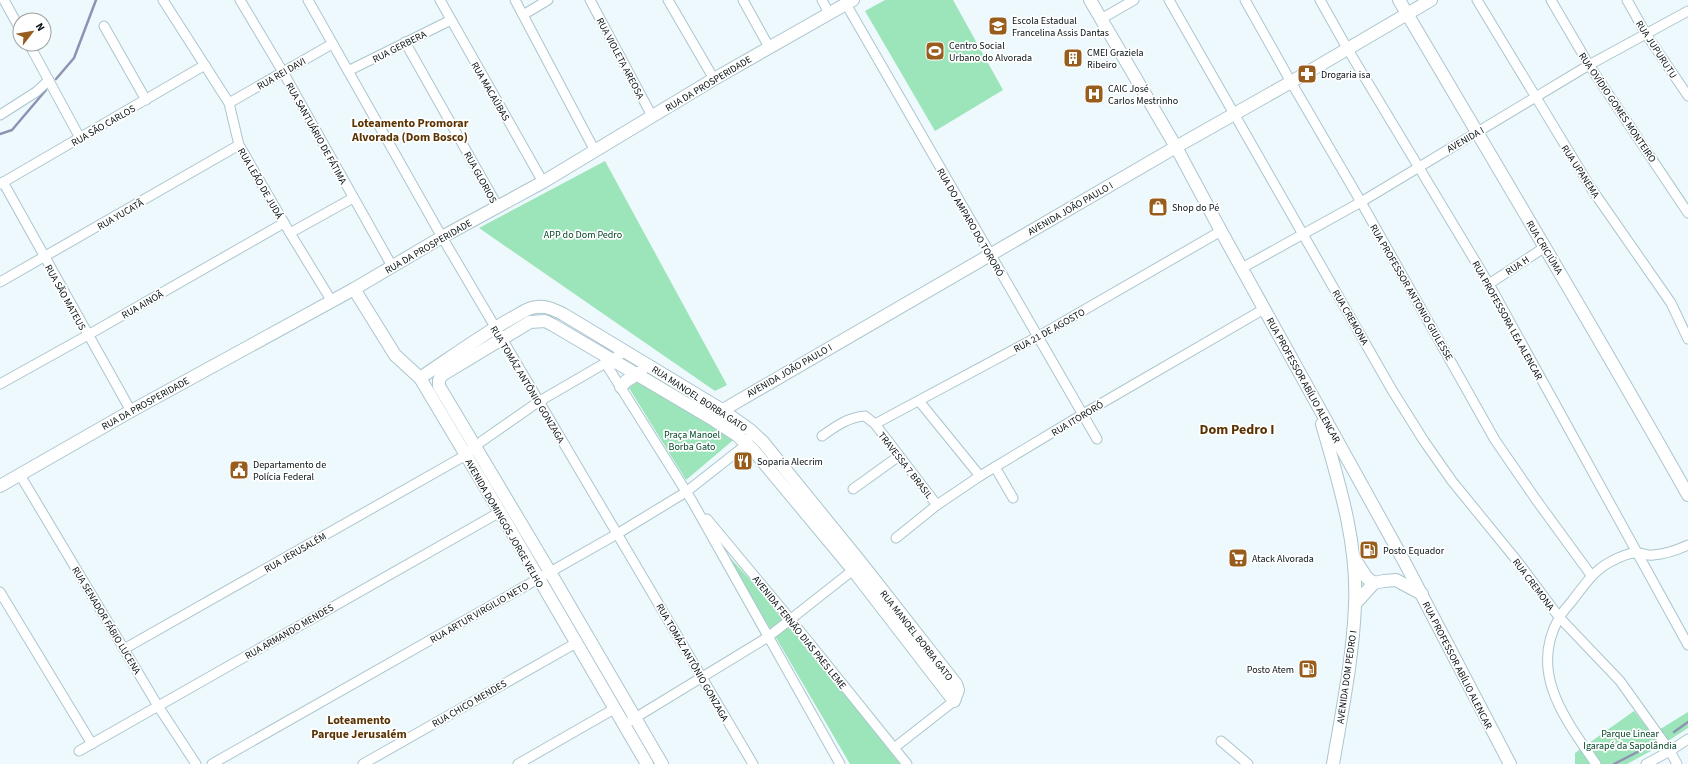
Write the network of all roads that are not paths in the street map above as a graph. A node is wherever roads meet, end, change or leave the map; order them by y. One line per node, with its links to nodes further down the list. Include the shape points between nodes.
1 (4, 0): 26 (street)
2 (240, 0): 39 (street, RUA SANTUÁRIO DE FÁTIMA)
3 (308, 0): 33 (street, RUA TOMÁZ ANTÔNIO GONZAGA)
4 (440, 0): 29 (street, RUA MACAÚBAS)
5 (515, 0): 27 (street)
6 (548, 0): 27 (street)
7 (590, 0): 50 (street, RUA VIOLETA AREOSA)
8 (668, 0): 41 (street)
9 (743, 0): 34 (street)
10 (822, 0): 24 (street)
11 (1090, 0): 28 (street, RUA PROFESSOR ABÍLIO ALENCAR)
12 (1134, 0): 28 (street)
13 (1169, 0): 48 (street, RUA CREMONA)
14 (1246, 0): 43 (street, RUA PROFESSOR ANTONIO GIULESSE)
15 (1320, 0): 35 (street, RUA PROFESSORA LEA ALENCAR)
16 (1399, 0): 25 (street, RUA CRICIÚMA)
17 (1431, 0): 25 (street, AVENIDA JOÃO PAULO I)
18 (1477, 0): 45 (street, RUA UPANEMA)
19 (1551, 0): 38 (street, RUA OVÍDIO GOMES MONTEIRO)
20 (1627, 0): 31 (street, RUA JUPURUTU)
21 (168, 2): 37 (street, RUA LEÃO DE JUDÁ)
22 (849, 2): 24 (street, RUA DA PROSPERIDADE); 69 (street, RUA DO AMPARO DO TORORÓ)
23 (1688, 11): 31 (street, AVENIDA I)
24 (829, 13): 34 (street, RUA DA PROSPERIDADE)
25 (1407, 13): 35 (street, AVENIDA JOÃO PAULO I); 51 (street, RUA CRICIÚMA)
26 (12, 14)
27 (523, 15): 55 (street)
28 (1101, 19): 54 (street, RUA PROFESSOR ABÍLIO ALENCAR)
29 (451, 20): 32 (street, RUA GERBERA); 57 (street, RUA MACAÚBAS)
30 (104, 26): 46 (street)
31 (1646, 34): 38 (street, AVENIDA I); 44 (street, RUA JUPURUTU)
32 (406, 42): 40 (street, RUA GERBERA); 61 (street, RUA GLORIOS)
33 (332, 44): 39 (street, RUA REI DAVI); 40 (street, RUA TOMÁZ ANTÔNIO GONZAGA)
34 (769, 47): 41 (street, RUA DA PROSPERIDADE)
35 (1347, 48): 43 (street, AVENIDA JOÃO PAULO I); 56 (street, RUA PROFESSORA LEA ALENCAR)
36 (33, 52): 42 (street)
37 (204, 65): 46 (street, RUA SÃO CARLOS); 47 (street, RUA LEÃO DE JUDÁ)
38 (1589, 65): 45 (street, AVENIDA I); 62 (street, RUA OVÍDIO GOMES MONTEIRO)
39 (283, 72): 47 (street, RUA REI DAVI); 59 (street, RUA SANTUÁRIO DE FÁTIMA)
40 (348, 72): 67 (street, RUA TOMÁZ ANTÔNIO GONZAGA)
41 (714, 79): 50 (street, RUA DA PROSPERIDADE)
42 (49, 80): 49 (street, via 36,92); 52 (street)
43 (1291, 82): 48 (street, AVENIDA JOÃO PAULO I); 60 (street, RUA PROFESSOR ANTONIO GIULESSE)
44 (1688, 96)
45 (1535, 98): 51 (street, AVENIDA I); 82 (street, RUA UPANEMA, via 1591,188 1671,302)
46 (146, 100): 52 (street, RUA SÃO CARLOS)
47 (229, 103): 53 (street, RUA LEÃO DE JUDÁ)
48 (1234, 114): 54 (street, AVENIDA JOÃO PAULO I); 66 (street, RUA CREMONA)
49 (0, 115)
50 (652, 116): 55 (street, RUA DA PROSPERIDADE)
51 (1476, 132): 56 (street, AVENIDA I); 68 (street, RUA CRICIÚMA)
52 (80, 138): 58 (street, RUA SÃO CARLOS)
53 (239, 145): 63 (street, RUA LEÃO DE JUDÁ); 70 (street, RUA YUCATÃ)
54 (1176, 147): 64 (street, RUA PROFESSOR ABÍLIO ALENCAR); 69 (street, AVENIDA JOÃO PAULO I)
55 (595, 151): 57 (street, RUA DA PROSPERIDADE)
56 (1419, 166): 60 (street, AVENIDA I); 74 (street, RUA PROFESSORA LEA ALENCAR)
57 (543, 182): 61 (street, RUA DA PROSPERIDADE)
58 (1, 183): 70 (street, RUA SÃO MATEUS)
59 (352, 198): 65 (street); 71 (street, RUA SANTUÁRIO DE FÁTIMA)
60 (1361, 202): 66 (street, AVENIDA I); 127 (street, RUA PROFESSOR ANTONIO GIULESSE, via 1495,440)
61 (498, 207): 67 (street, RUA DA PROSPERIDADE)
62 (1688, 213)
63 (284, 222): 65 (street, RUA LEÃO DE JUDÁ); 79 (street, RUA AINOÃ)
64 (1221, 231): 72 (street, RUA PROFESSOR ABÍLIO ALENCAR); 80 (street, RUA 21 DE AGOSTO)
65 (290, 233): 76 (street, RUA LEÃO DE JUDÁ)
66 (1303, 233): 72 (street, AVENIDA I); 134 (street, RUA CREMONA, via 1392,390 1424,440 1452,481)
67 (442, 237): 71 (street, RUA DA PROSPERIDADE); 78 (street, RUA TOMÁZ ANTÔNIO GONZAGA)
68 (1545, 247): 74 (street, RUA H); 114 (street, RUA CRICIÚMA)
69 (990, 255): 80 (street, RUA DO AMPARO DO TORORÓ); 94 (street, AVENIDA JOÃO PAULO I)
70 (45, 258): 73 (street, RUA YUCATÃ); 79 (street, RUA SÃO MATEUS)
71 (392, 266): 75 (street, RUA DA PROSPERIDADE)
72 (1242, 268): 77 (street, RUA PROFESSOR ABÍLIO ALENCAR)
73 (0, 282)
74 (1489, 284): 122 (street, RUA PROFESSORA LEA ALENCAR)
75 (354, 289): 76 (street, RUA DA PROSPERIDADE); 87 (street, AVENIDA DOMINGOS JORGE VELHO, via 395,355)
76 (331, 300): 95 (street, RUA DA PROSPERIDADE)
77 (1264, 309): 93 (street, RUA PROFESSOR ABÍLIO ALENCAR); 96 (street, RUA ITORORÓ)
78 (494, 328): 81 (street, RUA TOMÁZ ANTÔNIO GONZAGA); 83 (street, RUA MANOEL BORBA GATO, via 528,309 544,306); 87 (street, RUA MANOEL BORBA GATO)
79 (88, 335): 89 (street, RUA AINOÃ); 95 (street, RUA SÃO MATEUS)
80 (1039, 336): 91 (street, RUA 21 DE AGOSTO); 96 (street, RUA DO AMPARO DO TORORÓ)
81 (501, 339): 84 (street, RUA MANOEL BORBA GATO, via 530,322 545,321); 88 (street, RUA MANOEL BORBA GATO, via 442,375); 92 (street, RUA TOMÁZ ANTÔNIO GONZAGA)
82 (1688, 339)
83 (626, 351): 84 (street, RUA JERUSALÉM); 85 (street, RUA MANOEL BORBA GATO)
84 (609, 362): 86 (street, RUA MANOEL BORBA GATO); 90 (street, AVENIDA FERNÃO DIAS PAES LEME); 92 (street, RUA JERUSALÉM)
85 (654, 367): 86 (street); 94 (street, RUA MANOEL BORBA GATO)
86 (636, 374): 90 (street); 97 (street, RUA MANOEL BORBA GATO)
87 (420, 378): 104 (street, AVENIDA DOMINGOS JORGE VELHO)
88 (438, 380): 103 (street, AVENIDA DOMINGOS JORGE VELHO, via 439,386)
89 (0, 384)
90 (621, 388): 113 (street, AVENIDA FERNÃO DIAS PAES LEME)
91 (919, 401): 98 (street, RUA 21 DE AGOSTO); 108 (street)
92 (538, 402): 103 (street, RUA JERUSALÉM); 119 (street, RUA TOMÁZ ANTÔNIO GONZAGA)
93 (1315, 402): 109 (street, RUA PROFESSOR ABÍLIO ALENCAR); 110 (street, AVENIDA DOM PEDRO I)
94 (722, 410): 97 (street, AVENIDA JOÃO PAULO I); 99 (street, RUA MANOEL BORBA GATO)
95 (131, 411): 107 (street, RUA DA PROSPERIDADE)
96 (1083, 414): 101 (street, RUA DO AMPARO DO TORORÓ); 106 (street, RUA ITORORÓ)
97 (709, 417): 102 (street, RUA MANOEL BORBA GATO)
98 (875, 424): 100 (street, via 865,416 857,416); 105 (street, TRAVESSA 7 BRASIL)
99 (750, 430): 102 (street); 125 (street, RUA MANOEL BORBA GATO, via 763,442)
100 (822, 436)
101 (1097, 438)
102 (747, 444): 113 (street, RUA ARTUR VIRGILIO NETO); 125 (street, RUA MANOEL BORBA GATO)
103 (475, 446): 104 (street, RUA JERUSALÉM); 126 (street, AVENIDA DOMINGOS JORGE VELHO)
104 (466, 455): 118 (street, AVENIDA DOMINGOS JORGE VELHO); 139 (street, RUA JERUSALÉM)
105 (899, 456): 112 (street); 117 (street, TRAVESSA 7 BRASIL)
106 (995, 467): 108 (street, RUA ITORORÓ); 115 (street)
107 (20, 475): 111 (street, RUA DA PROSPERIDADE); 139 (street, RUA SENADOR FÁBIO LUCENA)
108 (980, 476): 117 (street, RUA ITORORÓ)
109 (1358, 478): 110 (street, via 1347,477); 124 (street, RUA PROFESSOR ABÍLIO ALENCAR)
110 (1339, 483): 123 (street, AVENIDA DOM PEDRO I)
111 (0, 486)
112 (853, 489)
113 (686, 492): 116 (street, AVENIDA FERNÃO DIAS PAES LEME); 119 (street, RUA ARTUR VIRGILIO NETO)
114 (1688, 495)
115 (1013, 498)
116 (692, 501): 135 (street, AVENIDA FERNÃO DIAS PAES LEME); 136 (street, AVENIDA FERNÃO DIAS PAES LEME)
117 (937, 505): 120 (street, RUA ITORORÓ)
118 (500, 512): 128 (street, AVENIDA DOMINGOS JORGE VELHO); 142 (street, RUA ARMANDO MENDES)
119 (617, 534): 126 (street, RUA ARTUR VIRGILIO NETO); 140 (street, RUA TOMÁZ ANTÔNIO GONZAGA)
120 (896, 538)
121 (1688, 545): 122 (street, via 1659,554)
122 (1638, 553): 127 (street, via 1609,562); 138 (street, RUA PROFESSORA LEA ALENCAR)
123 (1354, 556): 130 (street, via 1367,578); 133 (street, AVENIDA DOM PEDRO I)
124 (1405, 563): 129 (street); 132 (street, RUA PROFESSOR ABÍLIO ALENCAR)
125 (858, 567): 135 (street); 141 (street, RUA MANOEL BORBA GATO)
126 (550, 572): 128 (street, RUA ARTUR VIRGILIO NETO); 144 (street, AVENIDA DOMINGOS JORGE VELHO)
127 (1592, 575): 134 (street)
128 (538, 578): 137 (street, AVENIDA DOMINGOS JORGE VELHO); 153 (street, RUA ARTUR VIRGILIO NETO)
129 (1396, 580): 130 (street); 132 (street)
130 (1374, 583): 133 (street)
131 (0, 592): 148 (street)
132 (1422, 594): 163 (street, RUA PROFESSOR ABÍLIO ALENCAR)
133 (1356, 604): 162 (street, AVENIDA DOM PEDRO I, via 1351,658)
134 (1559, 617): 151 (street, RUA CREMONA, via 1620,681); 164 (street, via 1552,634 1547,659 1552,688 1566,721)
135 (792, 620): 136 (street); 149 (street, AVENIDA FERNÃO DIAS PAES LEME)
136 (768, 637): 140 (street); 159 (street, AVENIDA FERNÃO DIAS PAES LEME)
137 (576, 643): 143 (street, AVENIDA DOMINGOS JORGE VELHO); 154 (street, RUA CHICO MENDES)
138 (1688, 645)
139 (124, 649): 142 (street, RUA SENADOR FÁBIO LUCENA)
140 (702, 678): 144 (street); 158 (street, RUA TOMÁZ ANTÔNIO GONZAGA)
141 (954, 701): 149 (street)
142 (158, 706): 148 (street, RUA ARMANDO MENDES); 152 (street, RUA SENADOR FÁBIO LUCENA)
143 (614, 709): 145 (street, AVENIDA DOMINGOS JORGE VELHO); 155 (street)
144 (636, 718): 145 (street); 157 (street, AVENIDA DOMINGOS JORGE VELHO)
145 (623, 725): 156 (street, AVENIDA DOMINGOS JORGE VELHO)
146 (1688, 739): 151 (street)
147 (1220, 741): 161 (street)
148 (92, 744): 150 (street, RUA ARMANDO MENDES)
149 (894, 748): 160 (street, AVENIDA FERNÃO DIAS PAES LEME)
150 (79, 751)
151 (1670, 752): 165 (street); 166 (street, RUA CREMONA)
152 (196, 764)
153 (212, 764)
154 (363, 764)
155 (518, 764)
156 (646, 764)
157 (662, 764)
158 (753, 764)
159 (840, 764)
160 (907, 764)
161 (1248, 764)
162 (1333, 764)
163 (1510, 764)
164 (1596, 764)
165 (1646, 764)
166 (1677, 764)

